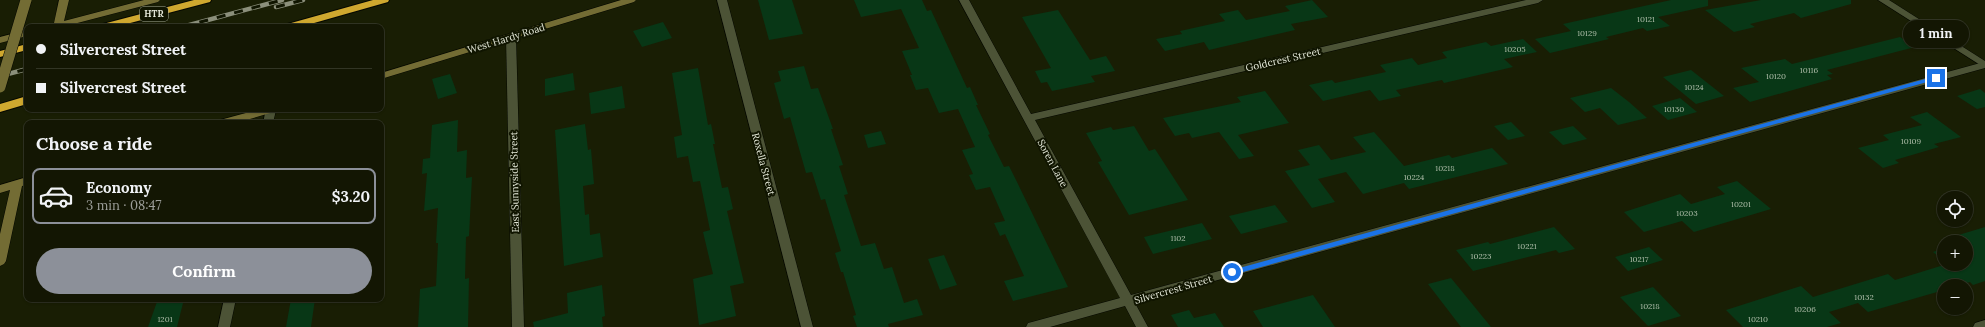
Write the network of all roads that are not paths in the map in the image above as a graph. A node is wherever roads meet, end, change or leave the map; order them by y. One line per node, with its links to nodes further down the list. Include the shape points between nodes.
1 (26, 0): 22 (main road, bridge)
2 (64, 0): 11 (main road)
3 (155, 0): 12 (main road)
4 (206, 0): 13 (highway, HTR)
5 (384, 0): 14 (highway)
6 (631, 0): 16 (main road, West Hardy Road)
7 (722, 0): 36 (street, Roxella Street)
8 (964, 0): 26 (street, Soren Lane)
9 (1538, 0): 26 (street, Goldcrest Street)
10 (1883, 0): 20 (street)
11 (55, 24)
12 (62, 24)
13 (114, 24)
14 (299, 24)
15 (24, 34): 17 (main road)
16 (511, 37): 21 (main road, West Hardy Road); 35 (street, East Sunnyside Street)
17 (0, 40)
18 (24, 48): 19 (highway)
19 (0, 54)
20 (1984, 65): 31 (street, Silvercrest Street)
21 (384, 75)
22 (0, 87)
23 (24, 101): 24 (highway)
24 (0, 108)
25 (262, 112): 27 (main road)
26 (1029, 118): 31 (street, Soren Lane)
27 (234, 120)
28 (22, 182): 29 (main road); 30 (main road)
29 (0, 189)
30 (0, 261)
31 (1128, 301): 37 (street, Silvercrest Street); 38 (street, Soren Lane)
32 (229, 302): 34 (street)
33 (1985, 325): 39 (street)
34 (224, 327)
35 (518, 327)
36 (807, 327)
37 (1032, 327)
38 (1142, 327)
39 (1979, 327)

